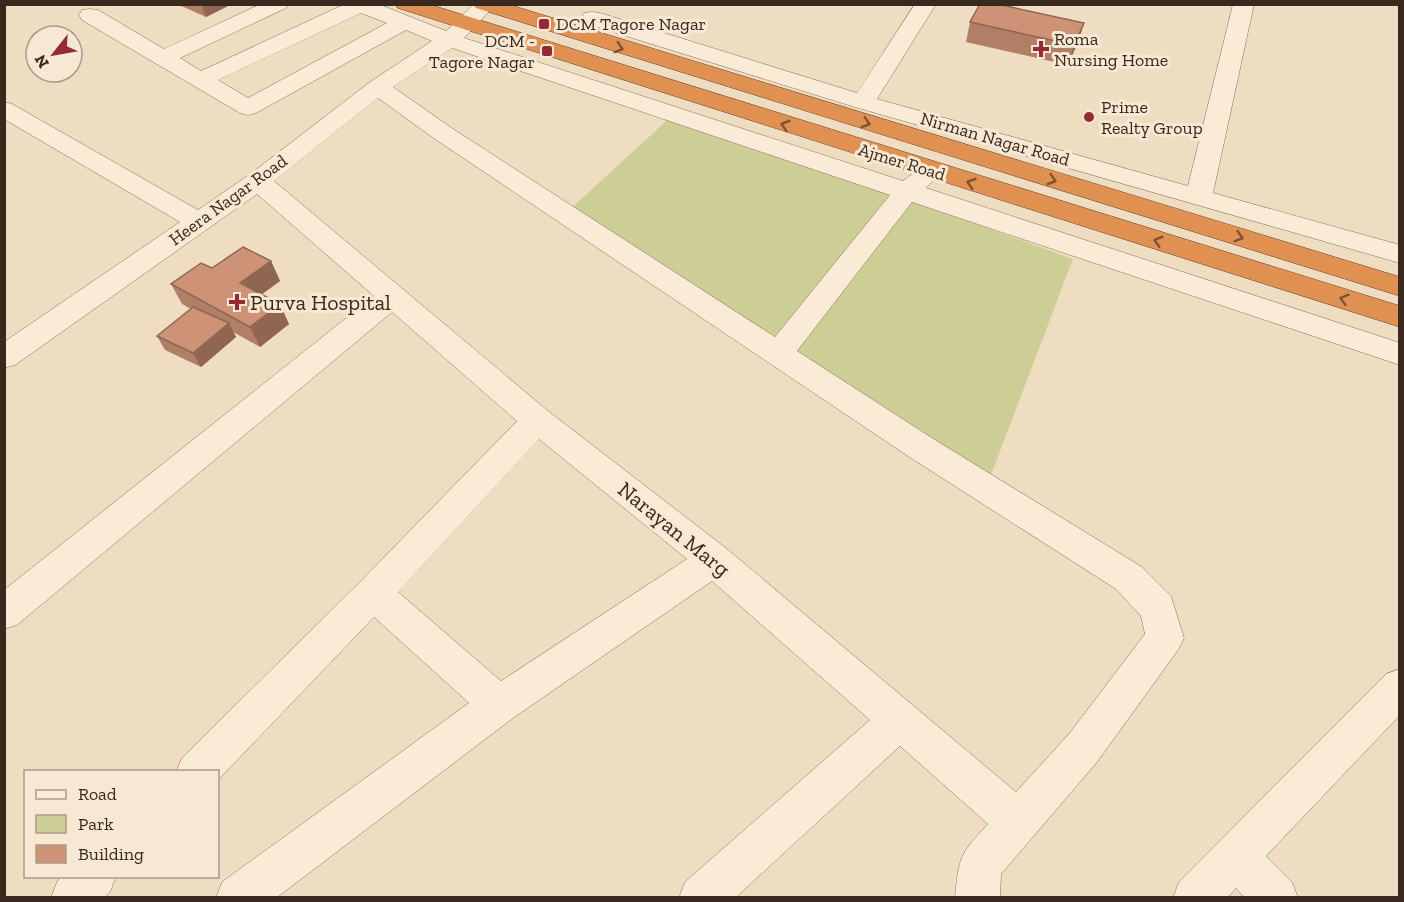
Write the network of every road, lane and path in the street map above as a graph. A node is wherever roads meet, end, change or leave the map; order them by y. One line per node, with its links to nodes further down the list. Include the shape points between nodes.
1 (279, 4): 10 (street)
2 (926, 4): 13 (street)
3 (1244, 4): 18 (street)
4 (359, 5): 6 (street); 11 (street)
5 (485, 5): 8 (highway, Ajmer Road); 9 (street, Heera Nagar Road)
6 (405, 13): 9 (street); 11 (street, via 248,108)
7 (90, 15): 10 (street)
8 (591, 19): 13 (street, Nirman Nagar Road); 21 (highway, Ajmer Road, one-way to 21)
9 (457, 32): 12 (street, Heera Nagar Road); 15 (highway, Ajmer Road, one-way to 9); 17 (street)
10 (163, 58): 11 (street)
11 (200, 80)
12 (378, 87): 16 (street, Heera Nagar Road); 25 (street)
13 (863, 102): 18 (street, Nirman Nagar Road)
14 (4, 109): 19 (street)
15 (930, 170): 17 (street); 23 (highway, Ajmer Road, one-way to 15)
16 (258, 181): 19 (street, Heera Nagar Road); 22 (street, Narayan Marg)
17 (906, 192): 25 (street); 26 (street)
18 (1199, 196): 20 (street, Nirman Nagar Road)
19 (199, 222): 24 (street, Heera Nagar Road)
20 (1400, 254)
21 (1400, 287)
22 (393, 296): 27 (street, Narayan Marg); 30 (street)
23 (1400, 317)
24 (12, 342)
25 (778, 354): 35 (street, via 1129,578 1158,608 1165,638 1083,748)
26 (1400, 354)
27 (537, 420): 28 (street, Narayan Marg); 29 (street)
28 (714, 560): 32 (street); 33 (street, Narayan Marg)
29 (373, 594): 32 (street); 34 (street)
30 (4, 613)
31 (1396, 696): 36 (street)
32 (499, 705): 39 (street)
33 (899, 722): 35 (street, Narayan Marg); 40 (street)
34 (199, 770)
35 (1018, 822): 41 (street, via 980,865)
36 (1236, 856): 42 (street); 43 (street)
37 (92, 878): 38 (street)
38 (73, 897)
39 (238, 897)
40 (701, 897)
41 (976, 897)
42 (1195, 897)
43 (1276, 897)

